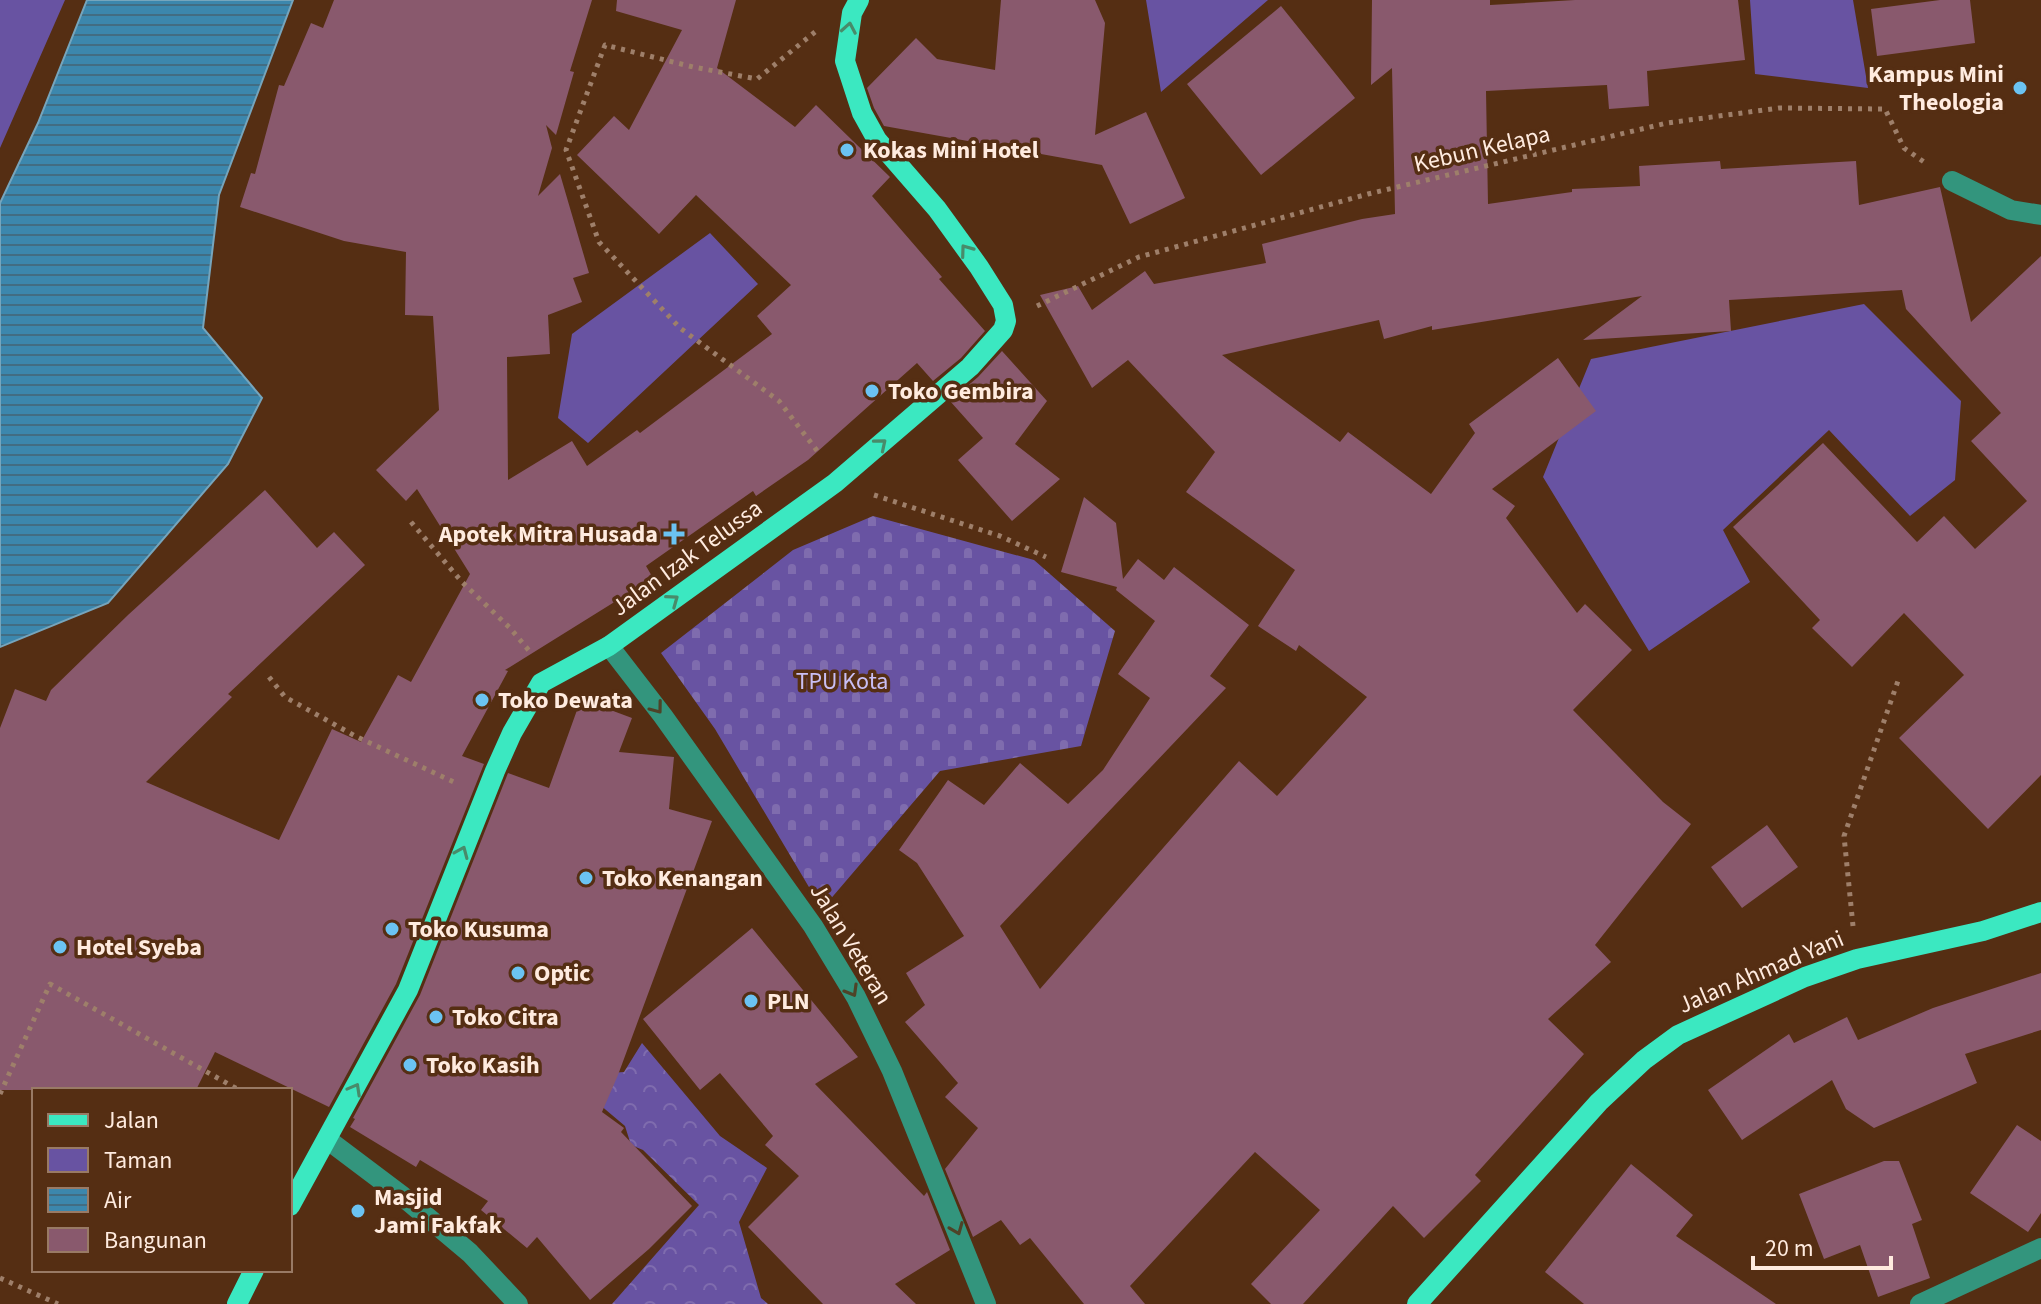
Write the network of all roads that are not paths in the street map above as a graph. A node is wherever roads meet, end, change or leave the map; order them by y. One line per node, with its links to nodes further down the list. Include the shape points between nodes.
1 (855, 6): 4 (main road, Jalan Izak Telussa, one-way to 1, via 837,481 970,367 998,338 1006,321 1003,305 979,267 877,140 862,113 845,61)
2 (1952, 181): 3 (street, via 2011,210)
3 (2041, 215)
4 (609, 646): 6 (main road, Jalan Izak Telussa, one-way to 4, via 408,990 512,733 541,683); 12 (street, Jalan Veteran, one-way to 12, via 813,926 856,997 892,1071)
5 (2041, 912): 13 (main road, Jalan Ahmad Yani, via 1983,931 1857,959 1678,1035 1599,1102)
6 (328, 1140): 7 (main road); 11 (street, via 470,1253)
7 (292, 1203)
8 (2041, 1248): 14 (street)
9 (253, 1272): 10 (main road)
10 (237, 1304)
11 (518, 1304)
12 (986, 1304)
13 (1417, 1304)
14 (1920, 1304)

